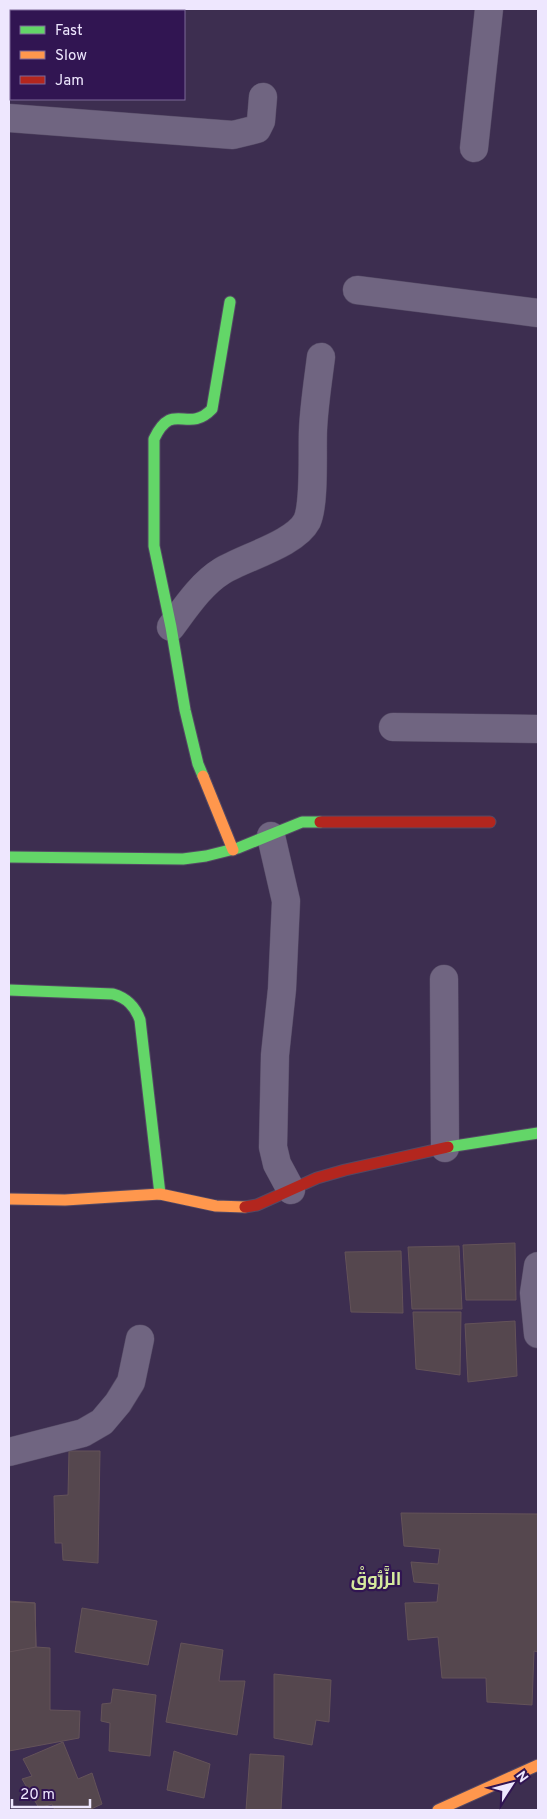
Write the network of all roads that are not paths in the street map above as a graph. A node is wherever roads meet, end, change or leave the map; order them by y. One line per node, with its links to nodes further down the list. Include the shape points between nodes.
1 (489, 9): 4 (street)
2 (263, 96): 3 (street, via 261,121 257,129 233,135)
3 (9, 118)
4 (474, 148)
5 (357, 290): 7 (street)
6 (230, 302): 9 (street, via 212,409 198,420 164,420 154,440 154,546)
7 (538, 313)
8 (321, 358): 9 (street, via 313,429 311,505 307,521 296,535 221,572 199,591)
9 (171, 627): 14 (street, via 198,764)
10 (393, 727): 11 (street)
11 (538, 729)
12 (490, 822): 13 (street, via 302,822)
13 (271, 836): 14 (street); 20 (street, via 286,901 275,1055 273,1148 277,1164)
14 (233, 850): 15 (street, via 183,859)
15 (9, 856)
16 (444, 979): 19 (street)
17 (9, 990): 21 (street, via 113,994 121,996 137,1010)
18 (538, 1133): 19 (street)
19 (445, 1148): 20 (street, via 345,1170)
20 (291, 1190): 21 (street, via 257,1205 239,1208)
21 (160, 1194): 22 (street)
22 (9, 1200)
23 (538, 1266): 24 (street, via 534,1293)
24 (538, 1334)
25 (140, 1339): 26 (street, via 131,1382 102,1422 83,1433)
26 (9, 1452)
27 (538, 1765): 28 (street)
28 (438, 1810)

